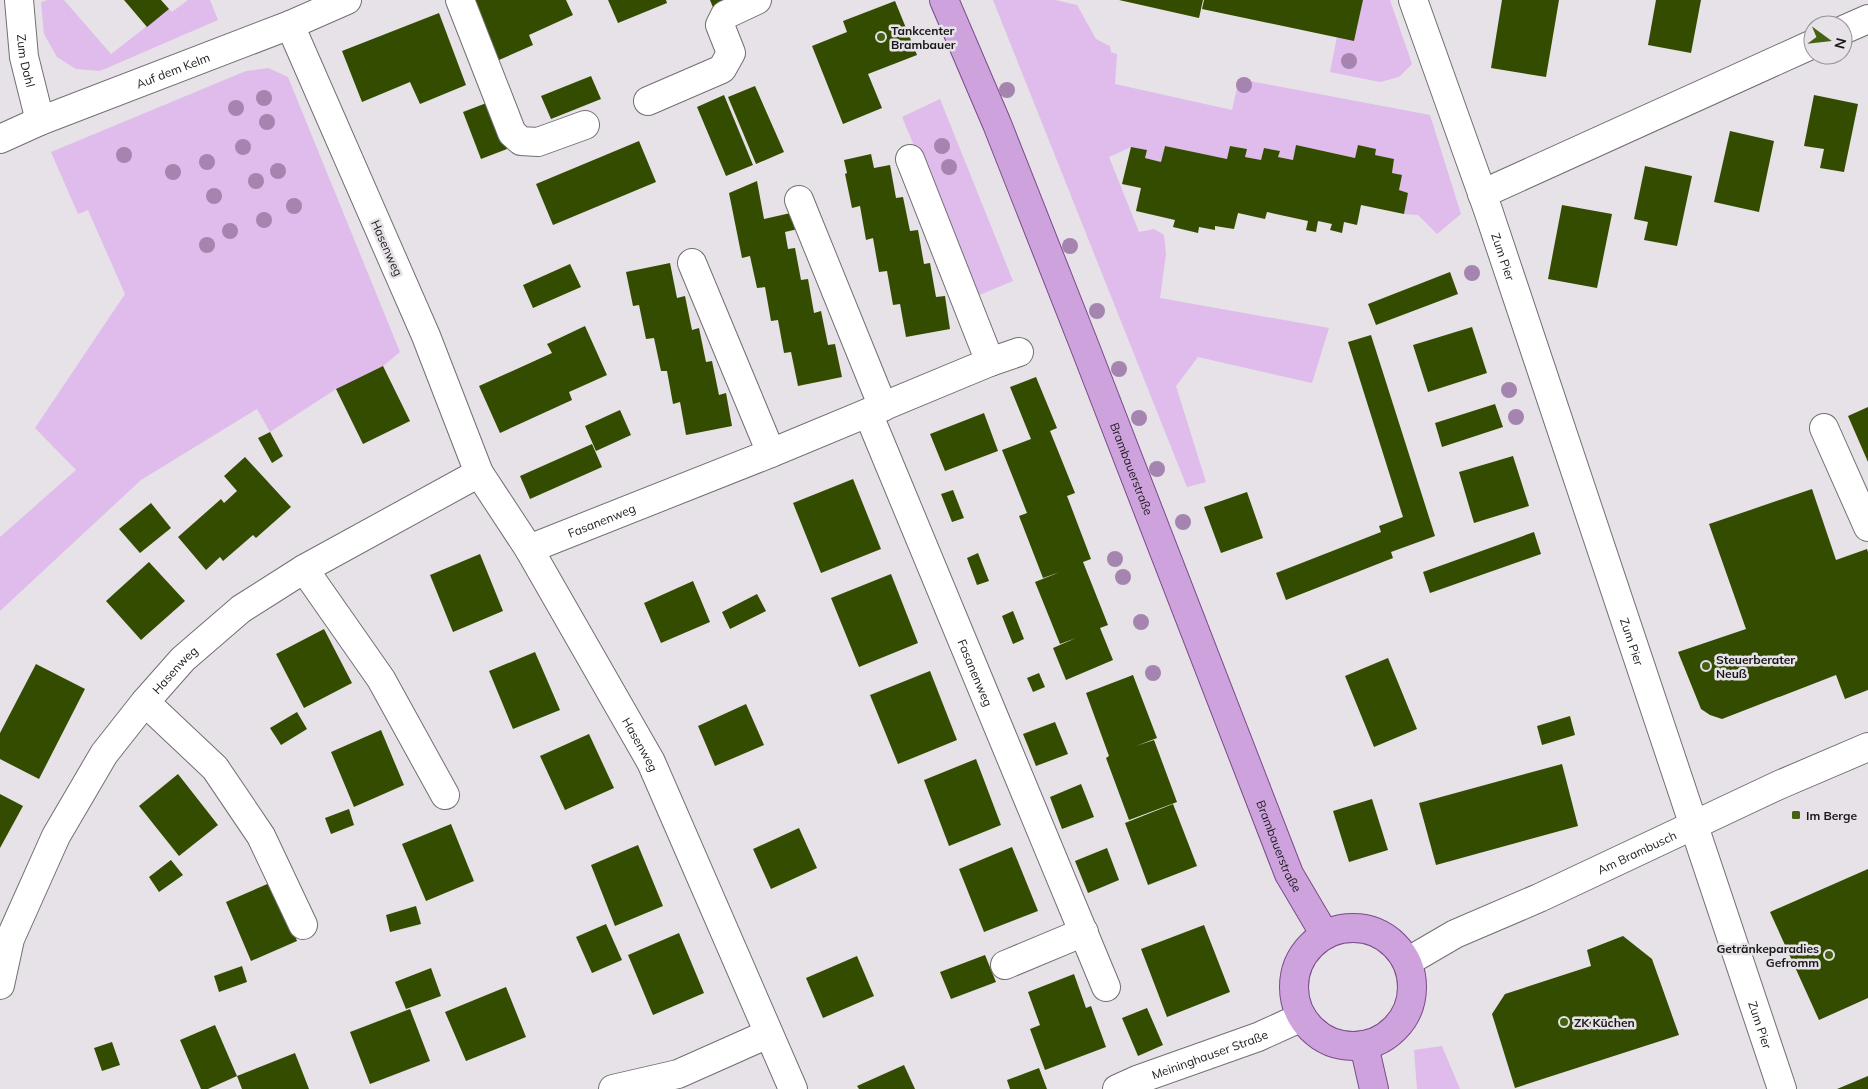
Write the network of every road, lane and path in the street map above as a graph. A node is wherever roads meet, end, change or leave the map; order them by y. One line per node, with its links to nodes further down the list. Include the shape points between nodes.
1 (19, 0): 12 (street, Zum Dahl, via 24,57)
2 (347, 0): 8 (street, Auf dem Kelm)
3 (460, 0): 13 (street, via 512,133 521,141 538,142)
4 (756, 0): 11 (street, via 725,16 720,25 731,53 722,69)
5 (944, 0): 34 (main road, Brambauerstraße, via 1083,342 1289,874)
6 (1413, 0): 16 (street, Zum Pier)
7 (1868, 19): 9 (street)
8 (290, 25): 12 (street, Auf dem Kelm); 24 (street, Hasenweg, via 426,336)
9 (1853, 26)
10 (1803, 49): 16 (street)
11 (648, 101)
12 (40, 121): 14 (street, Auf dem Kelm)
13 (585, 125)
14 (0, 139)
15 (910, 159): 20 (street)
16 (1482, 194): 31 (street, Zum Pier)
17 (799, 200): 21 (street)
18 (692, 263): 23 (street)
19 (1019, 352): 20 (street, Fasanenweg)
20 (990, 362): 21 (street, Fasanenweg)
21 (876, 410): 23 (street, Fasanenweg); 33 (street, Fasanenweg)
22 (1824, 428): 25 (street)
23 (771, 453): 26 (street, Fasanenweg)
24 (479, 473): 26 (street, Hasenweg); 27 (street, Hasenweg)
25 (1868, 527)
26 (529, 549): 40 (street, Hasenweg, via 651,762)
27 (304, 569): 28 (street, Hasenweg, via 241,609 183,659); 30 (street, via 381,679)
28 (145, 702): 32 (street, via 215,768 261,836); 37 (street, Hasenweg, via 104,754 56,836 10,939)
29 (1868, 747): 31 (street, Am Brambusch)
30 (445, 795)
31 (1695, 825): 35 (street, Am Brambusch, via 1455,934); 46 (street, Zum Pier)
32 (303, 925)
33 (1084, 932): 36 (street); 38 (street, Fasanenweg)
34 (1324, 935): 35 (main road, via 1355,927 1371,930 1398,948); 39 (main road, via 1309,946 1299,962 1294,981 1295,1000)
35 (1407, 962): 41 (main road, via 1412,979 1406,1014 1395,1028)
36 (1005, 965)
37 (0, 985)
38 (1106, 987)
39 (1302, 1017): 41 (main road, via 1322,1038 1349,1046); 44 (street, Meininghauser Straße)
40 (768, 1034): 42 (street, via 678,1074); 43 (street, Hasenweg)
41 (1364, 1045): 45 (main road)
42 (613, 1089)
43 (793, 1089)
44 (1117, 1089)
45 (1374, 1089)
46 (1782, 1089)

